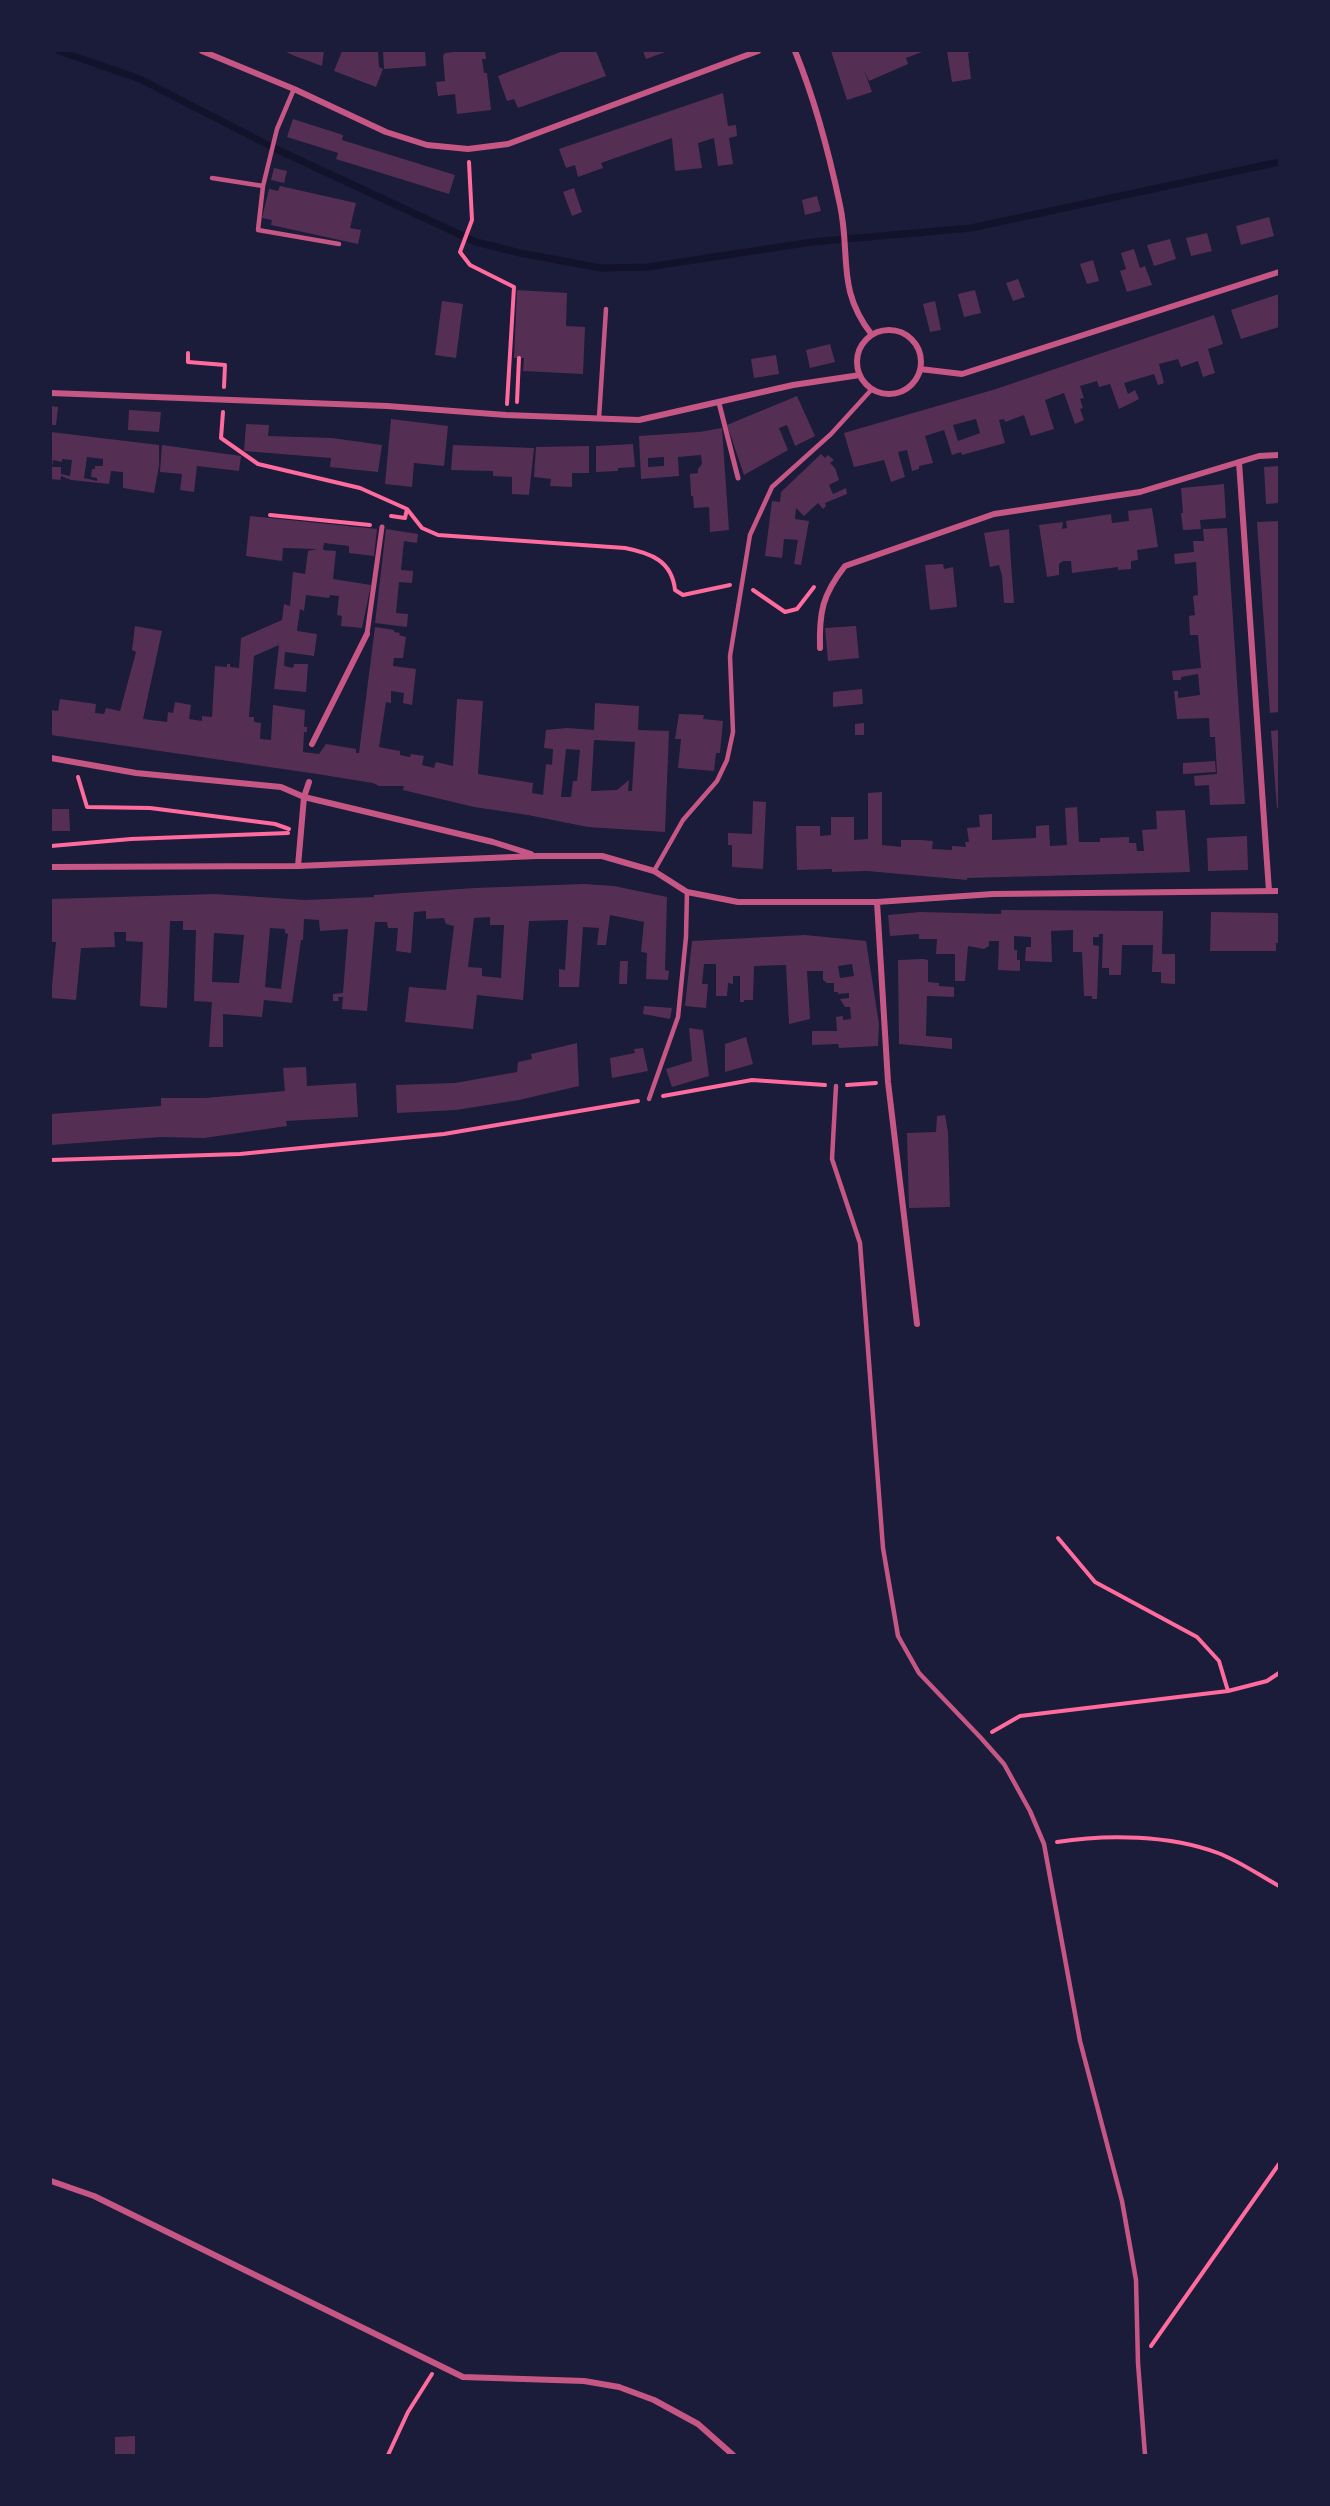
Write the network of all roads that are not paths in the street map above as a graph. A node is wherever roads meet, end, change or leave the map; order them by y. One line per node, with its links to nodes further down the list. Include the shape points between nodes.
1 (202, 51): 4 (street)
2 (758, 51): 4 (street, via 508,144 468,149 427,146 386,132)
3 (795, 51): 10 (street, via 819,121 840,203 851,302)
4 (294, 89): 6 (lane, via 277,129)
5 (213, 178): 6 (lane)
6 (263, 186): 7 (lane, via 258,230)
7 (339, 244)
8 (1279, 272): 11 (street, via 962,374)
9 (606, 309): 16 (lane)
10 (872, 335): 11 (street, via 891,330 908,337 919,353); 12 (street, via 858,353)
11 (920, 369): 13 (street, via 913,382 901,391 886,393)
12 (860, 375): 13 (street); 15 (street, via 793,385)
13 (872, 389): 30 (lane, via 831,434 772,487 750,535 730,656 733,732 727,760 717,781 683,820)
14 (51, 393): 16 (street, via 387,405 516,416)
15 (719, 404): 16 (street, via 639,420); 19 (street)
16 (600, 418)
17 (1279, 454): 18 (street)
18 (1239, 462): 22 (street, via 1140,492 994,514 845,566 823,602); 31 (street)
19 (738, 478)
20 (382, 526): 21 (street)
21 (367, 633): 23 (street)
22 (820, 648)
23 (312, 744)
24 (51, 758): 26 (street, via 136,773 281,787)
25 (309, 782): 26 (street)
26 (304, 797): 27 (street); 28 (street)
27 (537, 856): 28 (street); 30 (street, via 602,856)
28 (298, 866): 29 (street)
29 (51, 867)
30 (654, 871): 33 (street)
31 (1269, 891): 32 (street); 34 (street, via 993,894)
32 (1279, 891)
33 (687, 892): 34 (street, via 738,902); 36 (lane, via 678,1017)
34 (877, 902): 37 (street, via 888,1082)
35 (836, 1086): 40 (lane, via 832,1159 860,1243 883,1548 898,1636 919,1673 1004,1764 1044,1844 1080,2040 1122,2201 1136,2280)
36 (649, 1099)
37 (917, 1324)
38 (51, 2181): 39 (street, via 94,2196 463,2377 584,2381 619,2387 654,2400 698,2424)
39 (733, 2455)
40 (1145, 2455)

